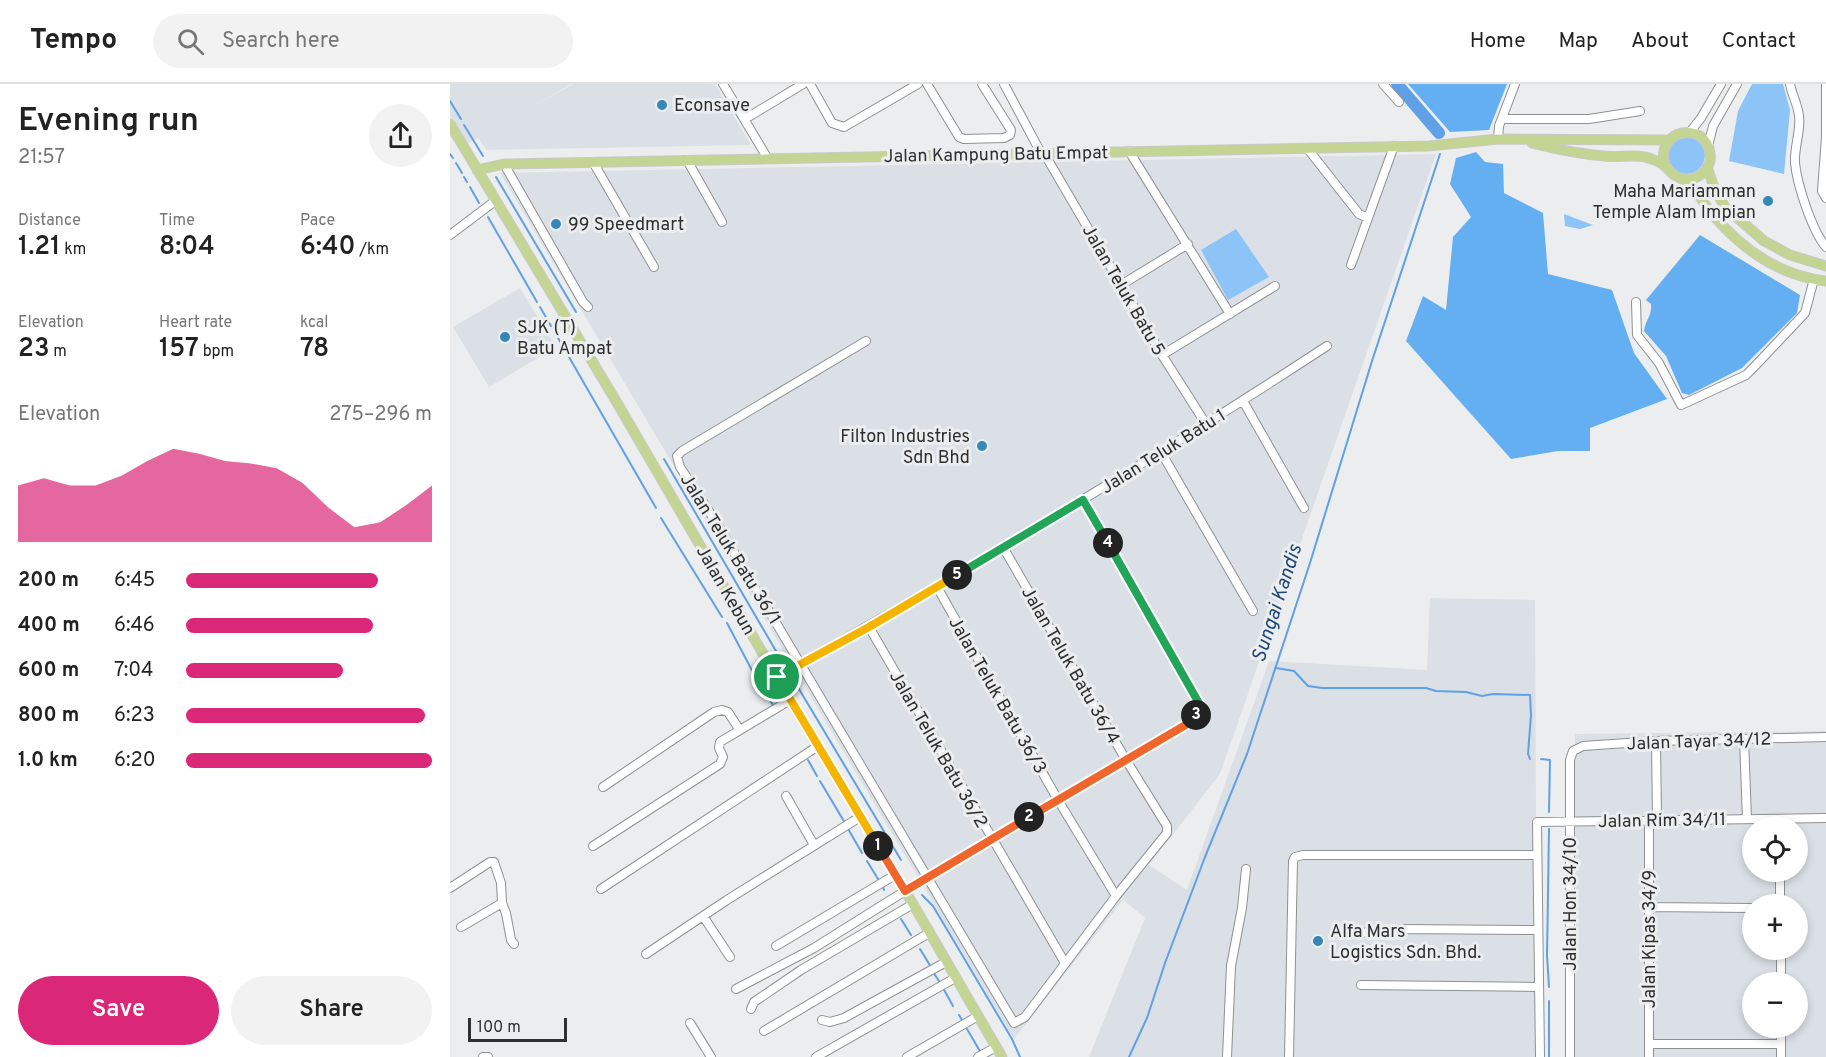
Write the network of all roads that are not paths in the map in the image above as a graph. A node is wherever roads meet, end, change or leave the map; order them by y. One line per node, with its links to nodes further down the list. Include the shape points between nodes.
1 (723, 84): 16 (street)
2 (803, 84): 16 (street)
3 (810, 84): 4 (street, via 832,123 843,127)
4 (918, 84)
5 (927, 84): 6 (street, via 958,137 1004,138 1011,130)
6 (982, 84)
7 (1004, 84): 28 (street, Jalan Teluk Batu 5)
8 (1383, 84): 14 (street)
9 (1515, 84): 17 (street)
10 (1737, 84): 25 (street, via 1713,126)
11 (1790, 84): 43 (street, via 1800,117 1795,163 1802,194)
12 (1826, 84): 20 (street)
13 (1720, 85): 19 (street)
14 (1399, 102)
15 (1640, 111): 17 (street, via 1589,119)
16 (745, 119): 29 (street)
17 (1502, 119): 21 (street)
18 (450, 124): 35 (main road, Jalan Kebun)
19 (1690, 132): 23 (main road); 25 (main road)
20 (1826, 137): 37 (street, via 1822,191)
21 (1498, 139): 22 (main road, Jalan Kampung Batu Empat); 24 (main road, Jalan Kampung Batu Empat)
22 (1515, 139): 23 (main road, Jalan Kampung Batu Empat); 33 (main road, Jalan Kampung Batu Empat, via 1605,156 1645,157)
23 (1669, 140): 33 (main road, via 1663,152)
24 (1394, 146): 26 (main road, Jalan Kampung Batu Empat); 39 (street)
25 (1708, 146): 34 (main road)
26 (1307, 148): 27 (main road, Jalan Kampung Batu Empat); 39 (street, via 1359,214)
27 (1129, 152): 28 (main road, Jalan Kampung Batu Empat); 42 (street)
28 (1043, 153): 29 (main road, Jalan Kampung Batu Empat); 49 (street, Jalan Teluk Batu 5)
29 (768, 159): 30 (main road, Jalan Kampung Batu Empat)
30 (687, 160): 31 (main road, Jalan Kampung Batu Empat); 40 (street)
31 (593, 162): 32 (main road, Jalan Kampung Batu Empat); 46 (street)
32 (504, 164): 35 (main road, Jalan Kampung Batu Empat); 52 (street)
33 (1665, 166): 36 (main road)
34 (1707, 167): 36 (main road, via 1696,178); 45 (main road, via 1725,207 1764,241 1790,255)
35 (477, 171): 38 (main road, Jalan Kebun)
36 (1682, 179): 47 (main road, via 1746,248 1790,273)
37 (1826, 198)
38 (495, 201): 41 (street); 67 (main road, Jalan Kebun)
39 (1368, 218): 44 (street)
40 (722, 222)
41 (450, 235)
42 (1188, 244): 49 (street); 53 (street)
43 (1826, 247)
44 (1351, 265)
45 (1826, 266)
46 (654, 267)
47 (1814, 279): 48 (main road); 51 (street, via 1805,313 1746,375 1681,405 1659,363 1637,335)
48 (1826, 281)
49 (1121, 285): 56 (street, Jalan Teluk Batu 5)
50 (1275, 286): 53 (street)
51 (1636, 302)
52 (588, 307)
53 (1230, 314): 56 (street)
54 (866, 341): 66 (street, Jalan Teluk Batu 36/1, via 677,456 680,467)
55 (1327, 346): 57 (street, Jalan Teluk Batu 1)
56 (1162, 355): 58 (street, Jalan Teluk Batu 5)
57 (1244, 401): 58 (street, Jalan Teluk Batu 1); 61 (street)
58 (1206, 424): 59 (street, Jalan Teluk Batu 1)
59 (1161, 452): 60 (street, Jalan Teluk Batu 1); 64 (street)
60 (1083, 500): 62 (street, Jalan Teluk Batu 1); 75 (street, via 1200,705 1194,720)
61 (1304, 508)
62 (1003, 547): 63 (street, Jalan Teluk Batu 1); 75 (street, Jalan Teluk Batu 36/4)
63 (937, 587): 65 (street, Jalan Teluk Batu 1); 78 (street, Jalan Teluk Batu 36/3)
64 (1252, 611)
65 (869, 627): 66 (street, Jalan Teluk Batu 1); 86 (street, Jalan Teluk Batu 36/2)
66 (801, 664): 67 (street, Jalan Teluk Batu 1); 92 (street, Jalan Teluk Batu 36/1)
67 (777, 677): 68 (main road, Jalan Kebun)
68 (790, 700): 69 (street); 73 (main road, Jalan Kebun)
69 (739, 729): 76 (street, via 728,712 714,712); 88 (street, via 720,742 720,764)
70 (1826, 737): 71 (street, Jalan Tayar 34/12)
71 (1744, 739): 72 (street, Jalan Tayar 34/12); 79 (street)
72 (1656, 741): 74 (street, Jalan Tayar 34/12, via 1584,746); 83 (street, Jalan Kipas 34/9)
73 (818, 746): 80 (main road, Jalan Kebun); 94 (street)
74 (1573, 751): 85 (street, Jalan Hon 34/10)
75 (1126, 760): 78 (street); 96 (street, Jalan Teluk Batu 36/4, via 1167,826 1167,833)
76 (603, 787)
77 (786, 796): 87 (street)
78 (1058, 800): 86 (street); 96 (street, Jalan Teluk Batu 36/3)
79 (1747, 816)
80 (860, 817): 87 (street); 91 (main road, Jalan Kebun)
81 (1826, 818): 84 (street, Jalan Rim 34/11)
82 (1742, 819): 83 (street, Jalan Rim 34/11)
83 (1653, 820): 85 (street, Jalan Rim 34/11); 99 (street, Jalan Kipas 34/9)
84 (1808, 820)
85 (1570, 822): 89 (street, Jalan Rim 34/11, via 1537,822); 135 (street, Jalan Hon 34/10)
86 (992, 839): 92 (street); 111 (street, Jalan Teluk Batu 36/2)
87 (814, 845): 101 (street)
88 (593, 846)
89 (1537, 855): 103 (street); 133 (street, via 1296,857)
90 (1246, 869): 132 (street, via 1231,966)
91 (895, 875): 95 (main road, Jalan Kebun); 107 (street)
92 (928, 877): 95 (street); 111 (street, Jalan Teluk Batu 36/1, via 1014,1023 1025,1017)
93 (450, 888): 97 (street, via 494,862)
94 (601, 889)
95 (905, 891): 98 (main road, Jalan Kebun); 115 (street, via 814,948)
96 (1116, 896): 111 (street)
97 (502, 903): 102 (street); 106 (street)
98 (913, 904): 104 (main road, Jalan Kebun); 116 (street, via 801,970 754,1002)
99 (1649, 907): 100 (street); 122 (street, Jalan Kipas 34/9)
100 (1742, 908)
101 (703, 916): 108 (street); 109 (street)
102 (461, 927)
103 (1538, 930): 105 (street, via 1400,929); 114 (street)
104 (929, 933): 110 (main road, Jalan Kebun); 120 (street)
105 (1362, 933)
106 (514, 944)
107 (776, 946)
108 (646, 954)
109 (730, 957)
110 (946, 962): 112 (main road, Jalan Kebun); 118 (street, via 843,1018)
111 (1065, 963)
112 (955, 978): 117 (main road, Jalan Kebun); 128 (street)
113 (1362, 985): 114 (street)
114 (1539, 987): 134 (street)
115 (736, 989)
116 (751, 1009)
117 (978, 1016): 124 (main road, Jalan Kebun); 129 (street)
118 (822, 1020)
119 (690, 1023): 127 (street)
120 (764, 1031)
121 (1781, 1038): 123 (street)
122 (1649, 1044): 123 (street); 136 (street, Jalan Kipas 34/9)
123 (1781, 1044): 137 (street)
124 (996, 1047): 130 (street); 131 (main road, Jalan Kebun)
125 (483, 1057): 126 (street)
126 (488, 1057)
127 (711, 1057)
128 (816, 1057)
129 (907, 1057)
130 (978, 1057)
131 (1002, 1057)
132 (1227, 1057)
133 (1289, 1057)
134 (1540, 1057)
135 (1570, 1057)
136 (1649, 1057)
137 (1781, 1057)

